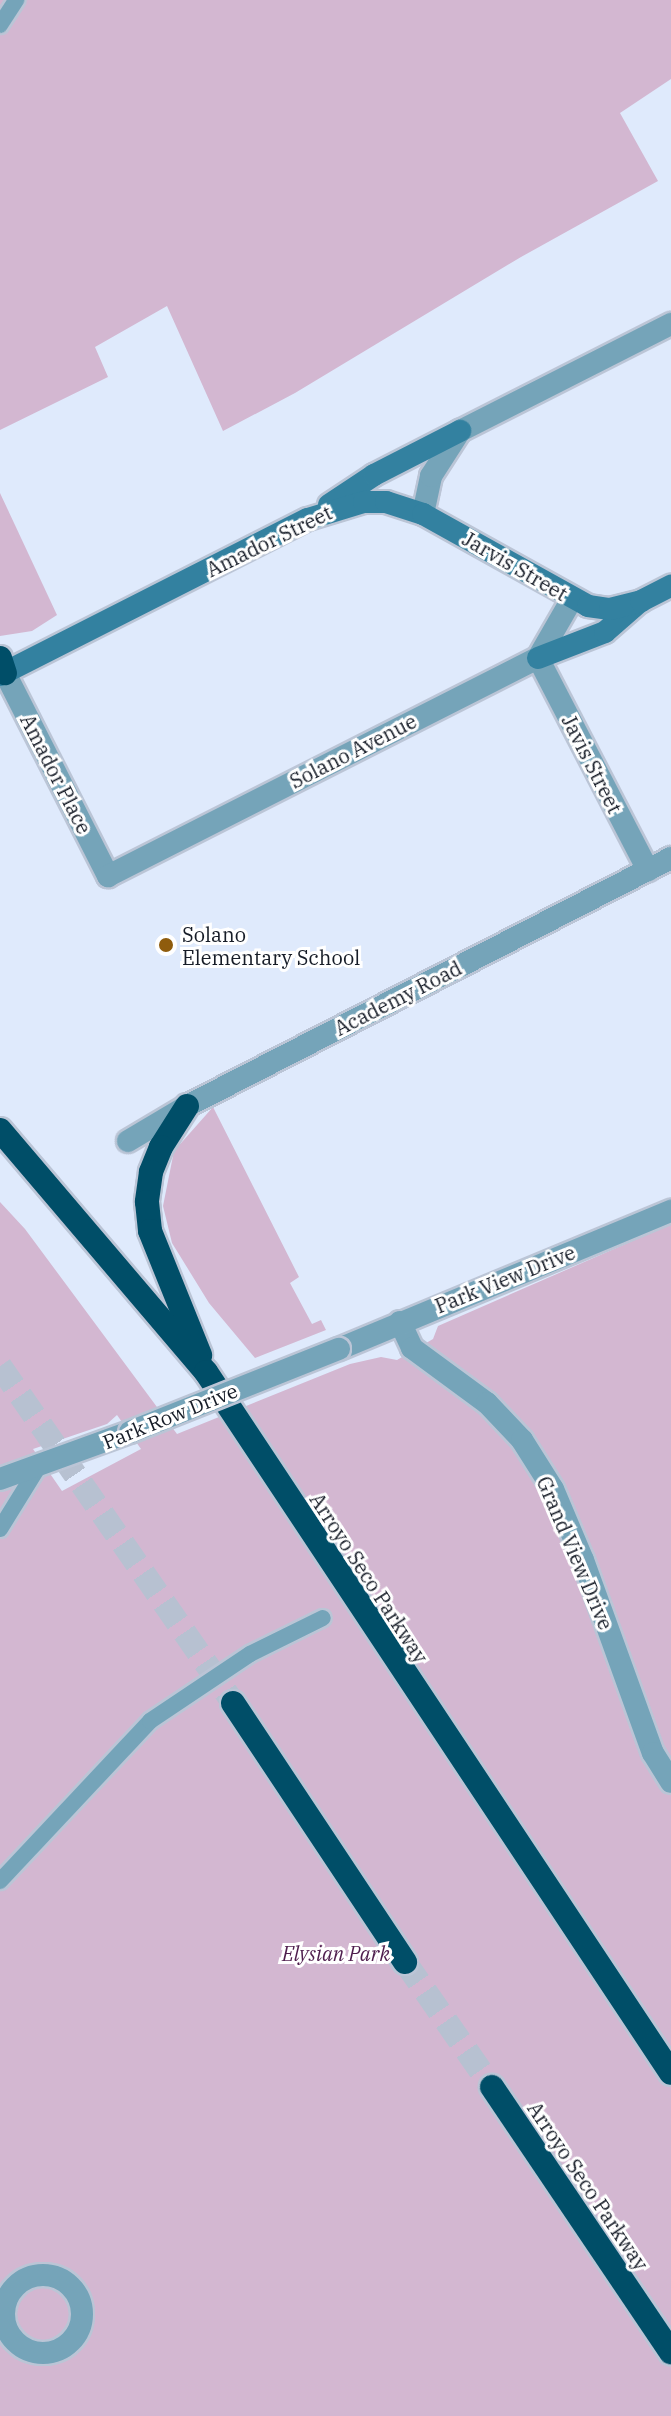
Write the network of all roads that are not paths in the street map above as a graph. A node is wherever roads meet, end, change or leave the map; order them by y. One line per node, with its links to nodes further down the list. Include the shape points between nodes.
1 (16, 0): 2 (lane)
2 (0, 25)
3 (671, 324): 4 (street)
4 (460, 431): 5 (street, via 431,476); 6 (main road, via 374,475)
5 (423, 514): 6 (main road, Amador Street, via 386,502 364,502); 8 (main road, Jarvis Street)
6 (308, 519): 11 (main road, Amador Street)
7 (671, 586): 9 (main road)
8 (572, 599): 9 (main road, Jarvis Street, via 610,609); 10 (street)
9 (641, 601): 10 (main road, via 605,632)
10 (538, 658): 13 (street, Javis Street); 14 (street, Solano Avenue)
11 (2, 669): 14 (street, Amador Place)
12 (671, 858): 13 (street, Academy Road)
13 (648, 870): 15 (street, Academy Road)
14 (108, 876)
15 (187, 1106): 17 (street, Academy Road); 21 (highway, via 161,1147 147,1202 150,1231)
16 (0, 1130): 21 (highway, Arroyo Seco Parkway)
17 (128, 1141)
18 (671, 1211): 19 (street, Park View Drive)
19 (400, 1322): 20 (street, Park View Drive); 27 (street, Grand View Drive, via 412,1348 487,1403 522,1440 553,1489 653,1753)
20 (339, 1349): 22 (street, Park Row Drive, bridge)
21 (206, 1372): 30 (highway, Arroyo Seco Parkway)
22 (37, 1469): 23 (street, Park Row Drive); 24 (lane)
23 (0, 1479)
24 (0, 1529)
25 (323, 1618): 28 (lane, via 250,1654 150,1721)
26 (233, 1703): 29 (highway)
27 (671, 1783)
28 (0, 1881)
29 (405, 1962)
30 (669, 2070)
31 (492, 2087): 32 (highway, Arroyo Seco Parkway)
32 (671, 2352)

